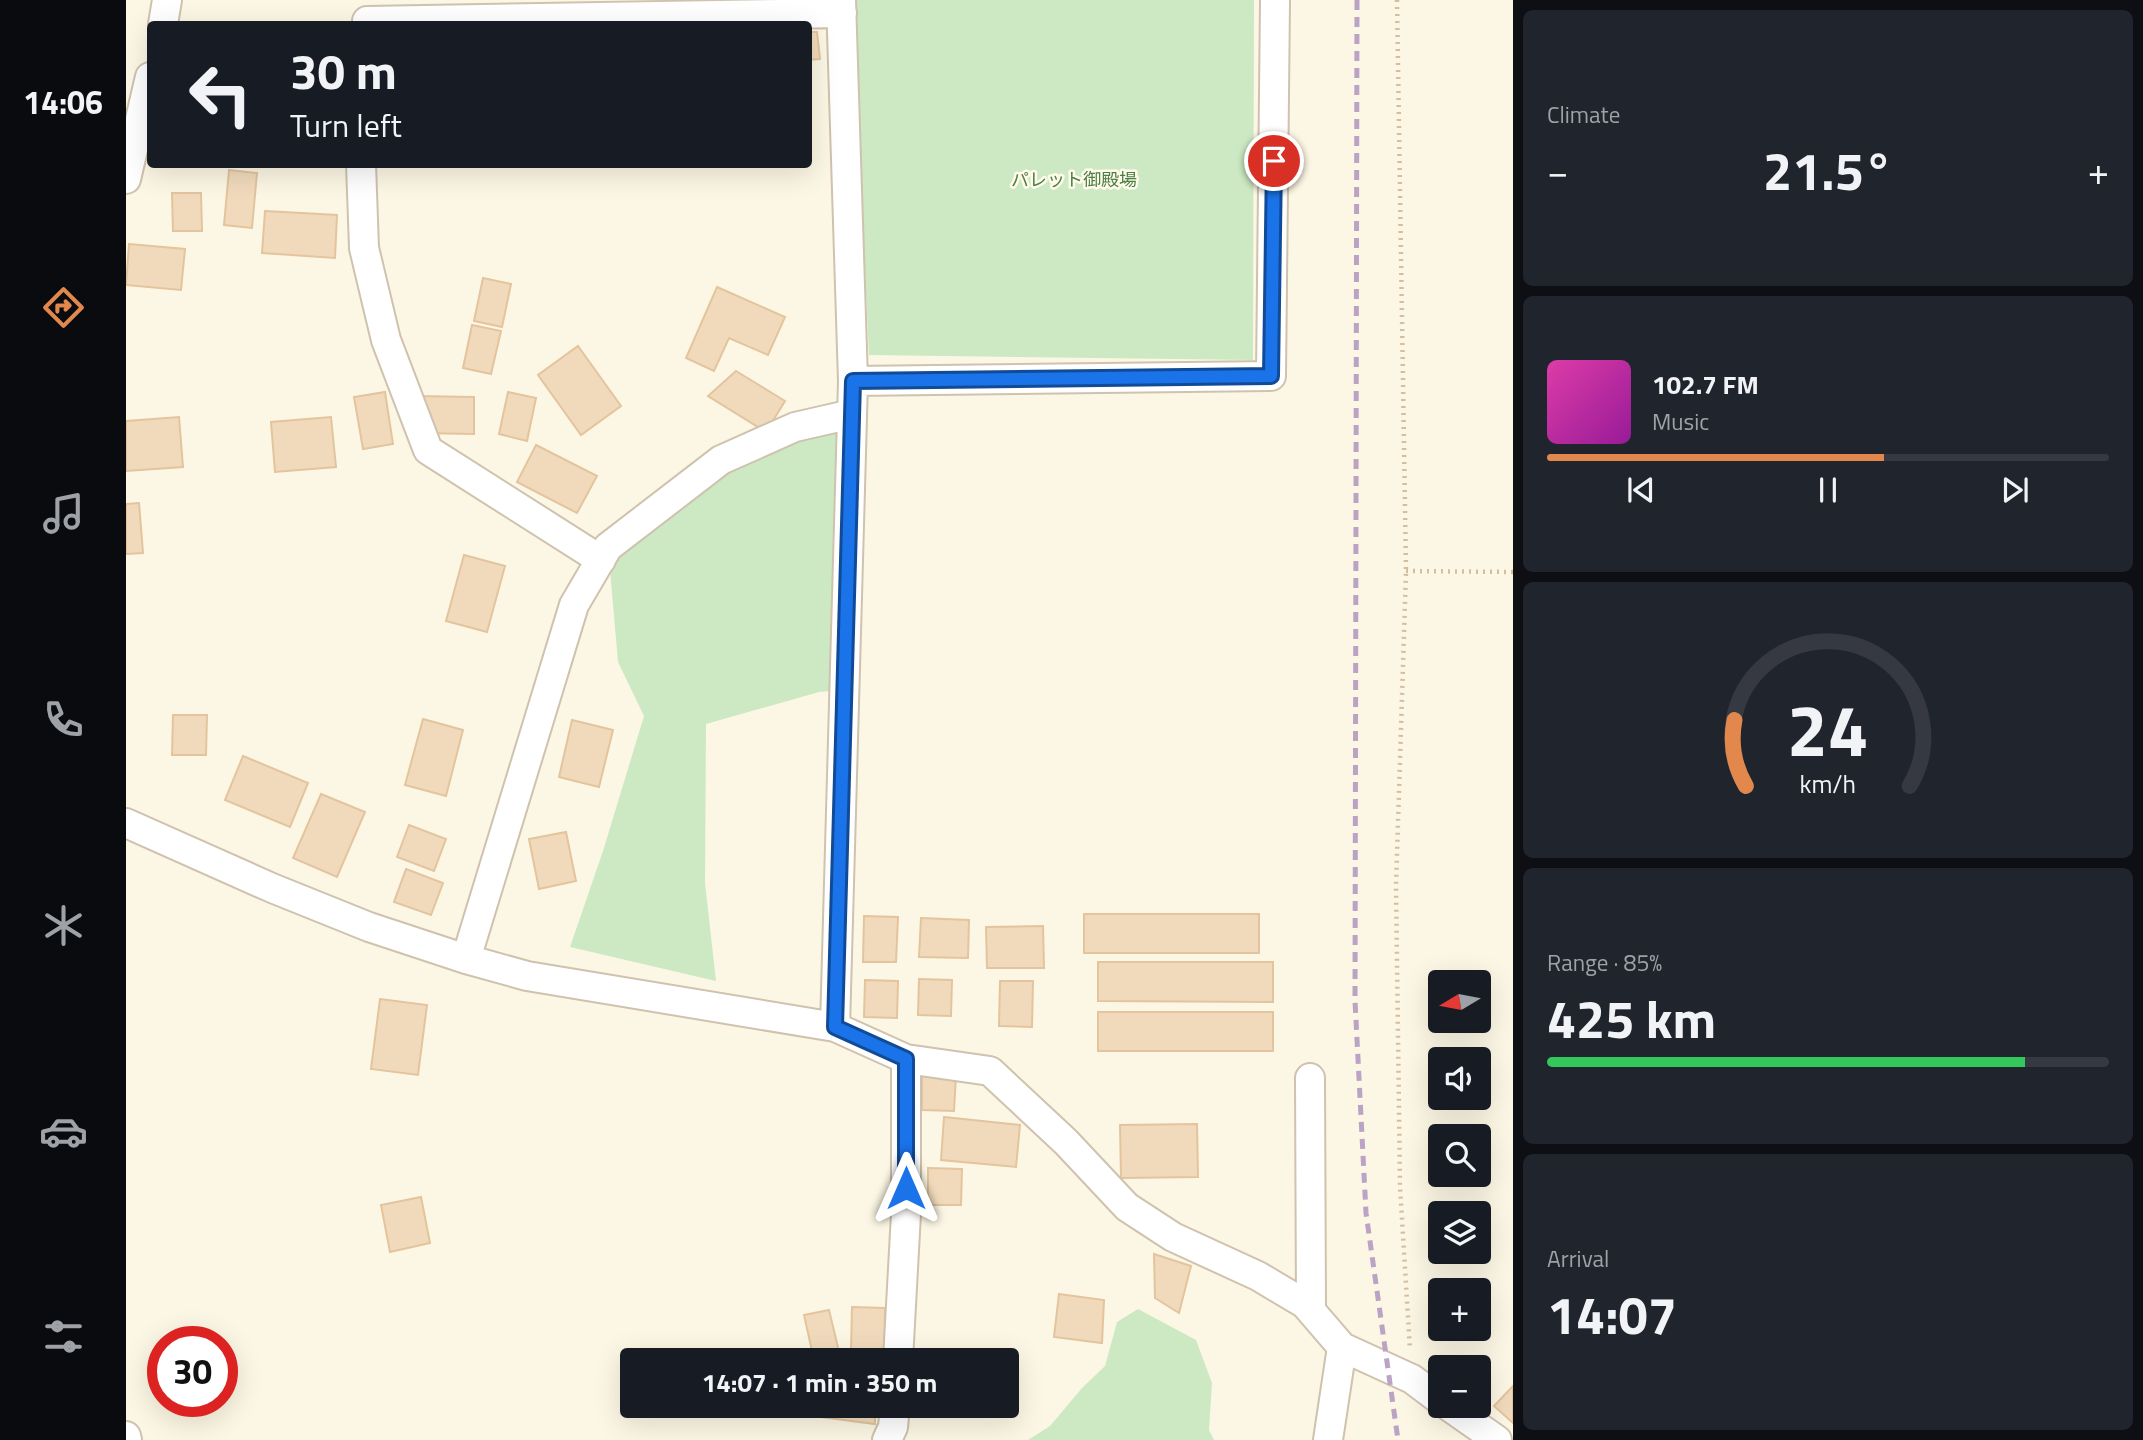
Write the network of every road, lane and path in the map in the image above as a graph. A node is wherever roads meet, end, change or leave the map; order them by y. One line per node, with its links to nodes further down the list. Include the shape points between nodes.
1 (167, 0): 6 (street)
2 (1275, 0): 10 (street, via 1271,376)
3 (1397, 0): 13 (path)
4 (842, 6): 5 (street); 10 (street)
5 (367, 15)
6 (164, 21)
7 (147, 90): 9 (street)
8 (361, 168): 12 (street, via 364,248 386,340 428,450)
9 (126, 179)
10 (853, 381): 11 (street)
11 (852, 414): 12 (street, via 795,427 721,460 608,547); 17 (street)
12 (601, 560): 16 (street, via 574,605)
13 (1406, 571): 14 (path); 23 (path, via 1396,886 1400,1186)
14 (1513, 572)
15 (126, 823): 16 (street, via 369,927)
16 (466, 959): 17 (street, via 527,976)
17 (835, 1027): 18 (street)
18 (906, 1059): 20 (street, via 990,1071 1127,1207 1173,1237 1258,1276); 22 (street, via 906,1214)
19 (1310, 1078): 20 (street)
20 (1311, 1311): 21 (street)
21 (1342, 1347): 23 (street); 28 (street)
22 (899, 1348)
23 (1412, 1379): 24 (street)
24 (1428, 1391)
25 (894, 1418): 27 (street)
26 (1466, 1418): 29 (street)
27 (887, 1440)
28 (1328, 1440)
29 (1497, 1440)

